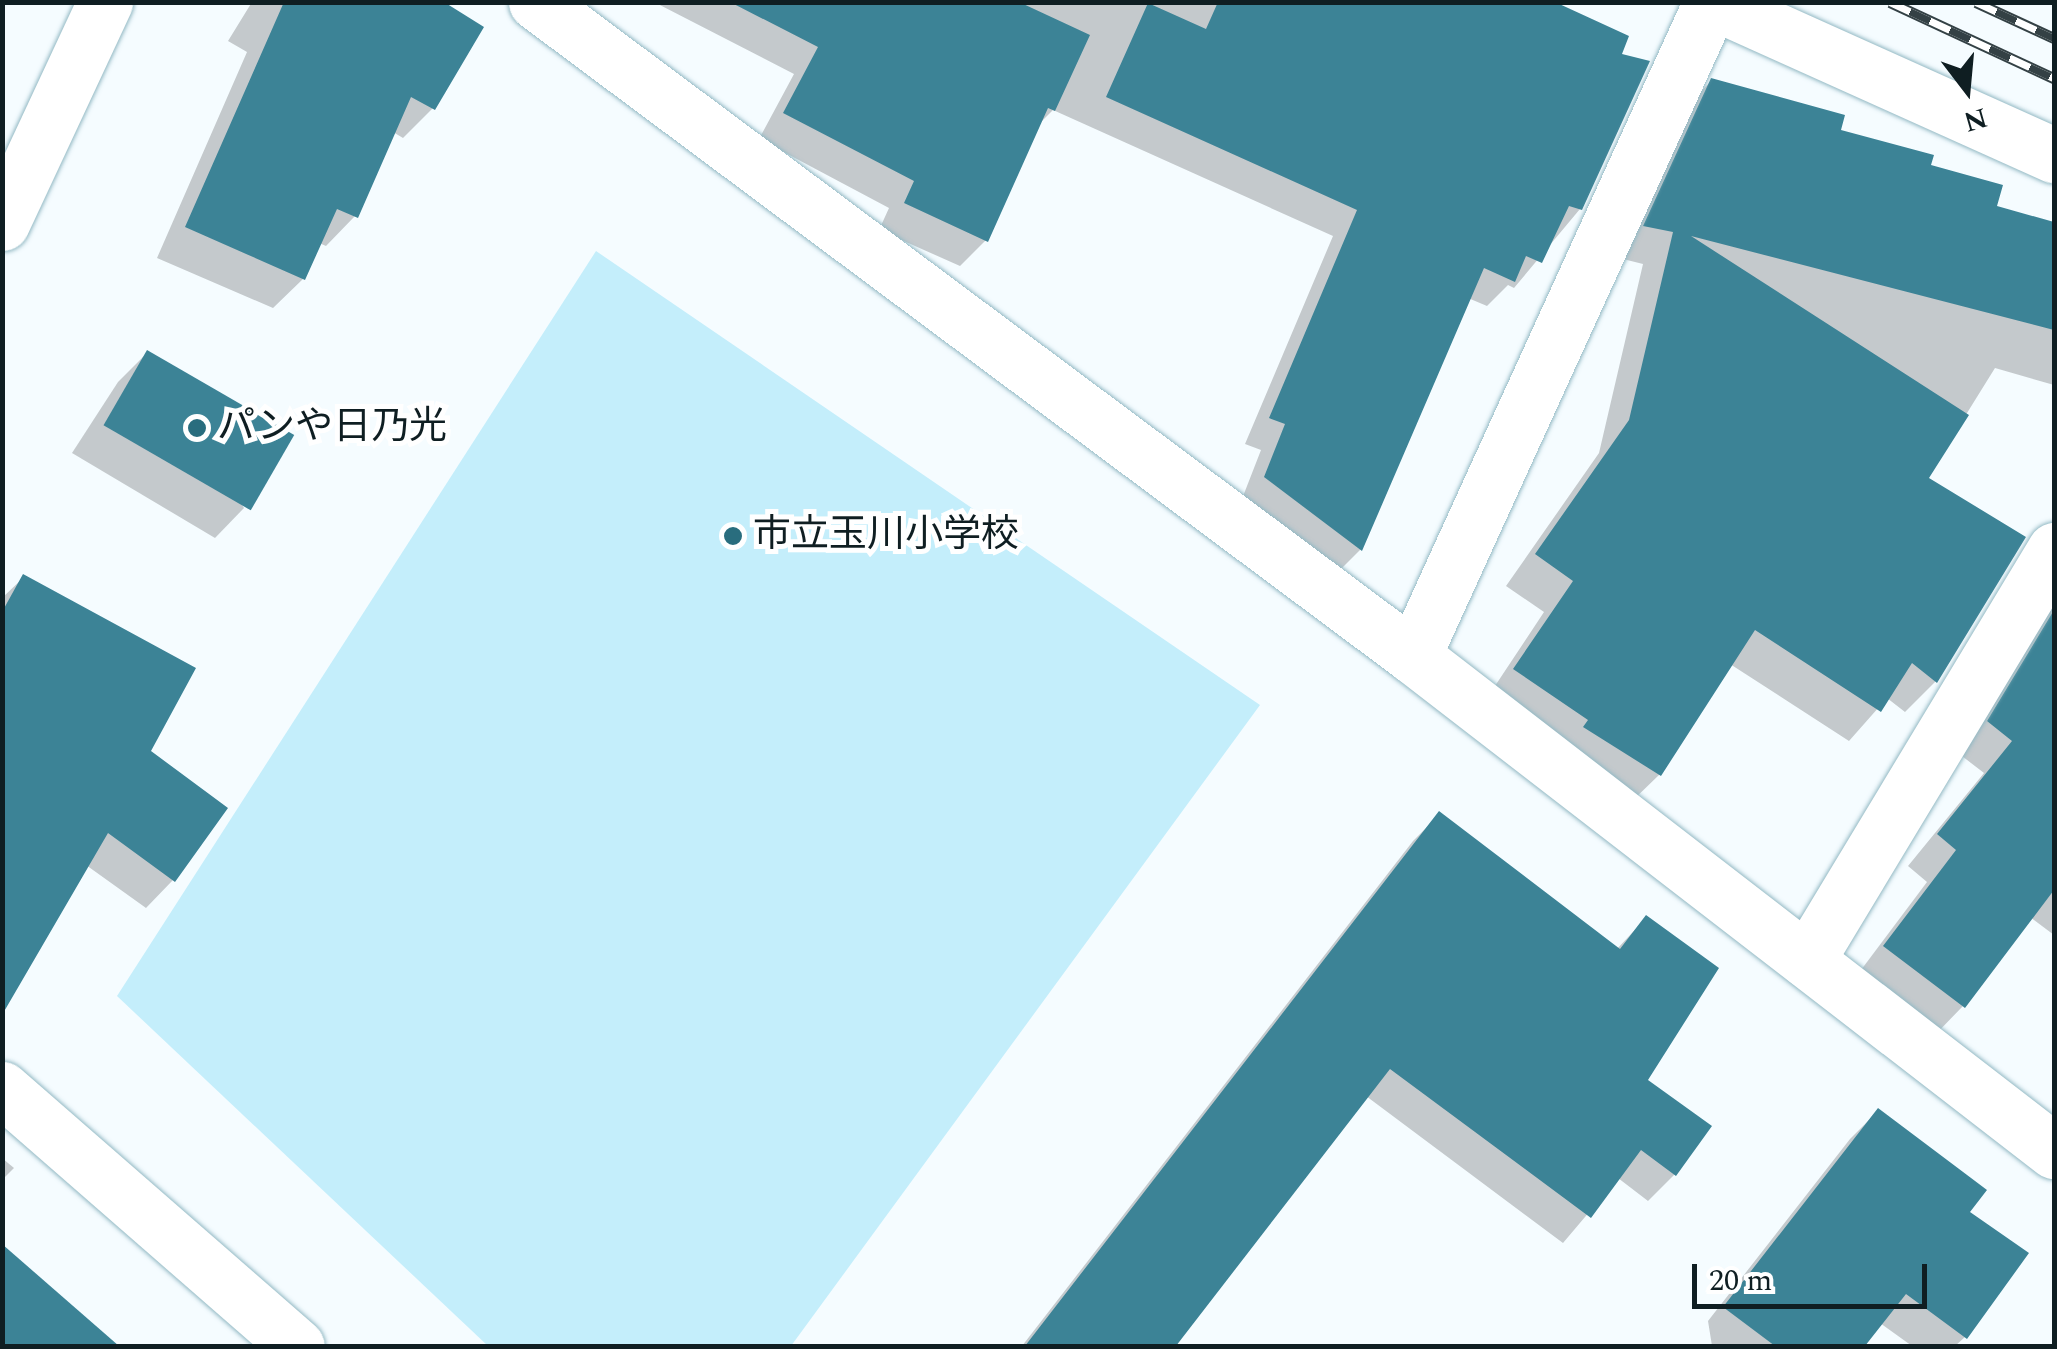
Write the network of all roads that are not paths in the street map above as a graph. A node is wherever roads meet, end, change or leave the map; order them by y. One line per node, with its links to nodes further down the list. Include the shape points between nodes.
1 (105, 2): 5 (street)
2 (536, 2): 7 (street)
3 (1712, 2): 4 (street); 7 (street)
4 (2054, 155)
5 (2, 223)
6 (2054, 550): 8 (street)
7 (1413, 656): 8 (street)
8 (1807, 960): 10 (street)
9 (2, 1090): 11 (street)
10 (2054, 1152)
11 (297, 1346)

